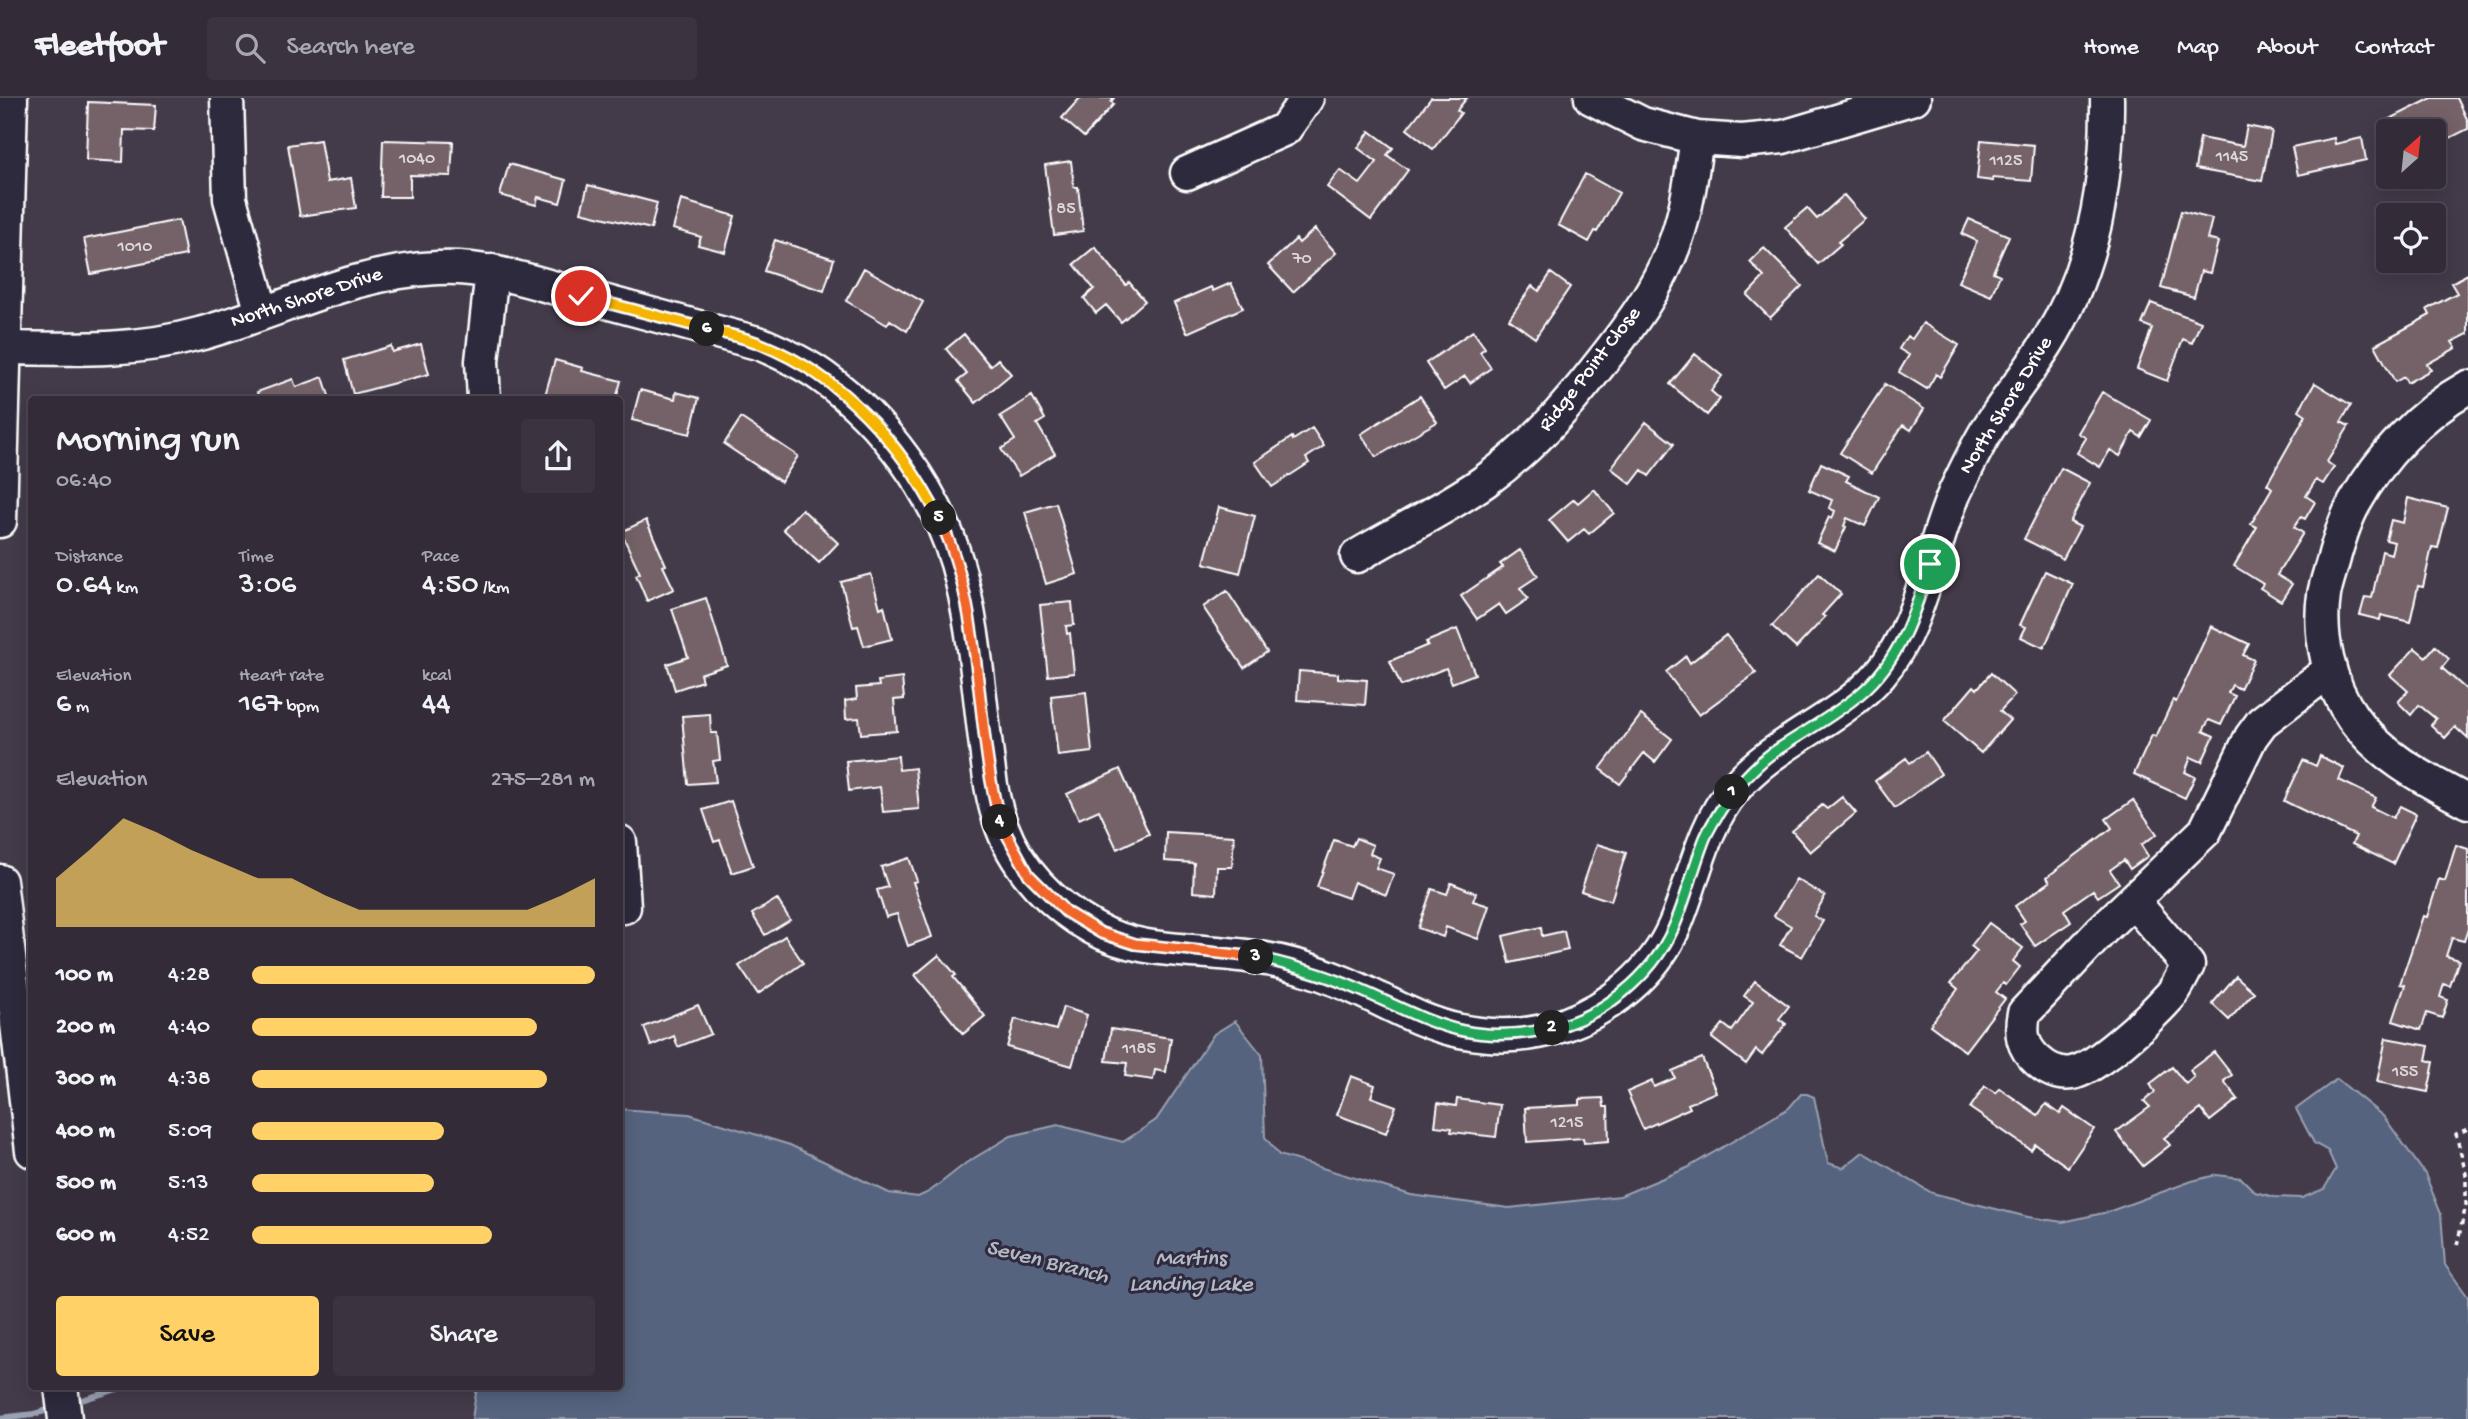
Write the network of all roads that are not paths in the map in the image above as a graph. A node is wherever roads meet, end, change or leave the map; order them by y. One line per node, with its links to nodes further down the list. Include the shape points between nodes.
1 (11, 98): 11 (street)
2 (227, 98): 10 (street, via 230,199)
3 (1307, 98): 8 (street, via 1285,130)
4 (1591, 98): 7 (street, via 1643,124)
5 (1914, 98): 7 (street, via 1783,137 1742,141)
6 (2107, 98): 9 (street, North Shore Drive, via 2105,174 2083,267 2049,340 1968,465 1898,648 1860,695 1768,756 1733,790 1706,835 1673,930 1640,976 1590,1014 1526,1034 1452,1030 1306,968 1254,957 1135,944 1101,933 1066,912 1029,875 1002,830 957,562 928,497 873,420 824,377 761,344)
7 (1697, 138): 15 (street, Ridge Point Close, via 1689,195 1657,284 1564,410 1484,482)
8 (1187, 173)
9 (492, 271): 10 (street, North Shore Drive, via 440,268 387,273); 13 (street, via 482,361)
10 (262, 313): 11 (street, North Shore Drive, via 143,346)
11 (4, 348): 14 (street)
12 (2468, 387): 16 (street, via 2417,423 2354,504 2324,595 2323,632)
13 (484, 396)
14 (0, 521)
15 (1357, 556)
16 (2330, 670): 17 (street, via 2353,717 2386,754); 20 (street, via 2262,722 2205,831)
17 (2468, 802)
18 (0, 881): 22 (street)
19 (623, 891): 21 (street)
20 (2133, 901): 20 (street, via 2024,1013 2023,1043 2047,1069 2075,1073 2102,1058 2170,996 2188,965)
21 (624, 907)
22 (12, 1091): 23 (street)
23 (28, 1139)
24 (61, 1390): 25 (street)
25 (65, 1419)

